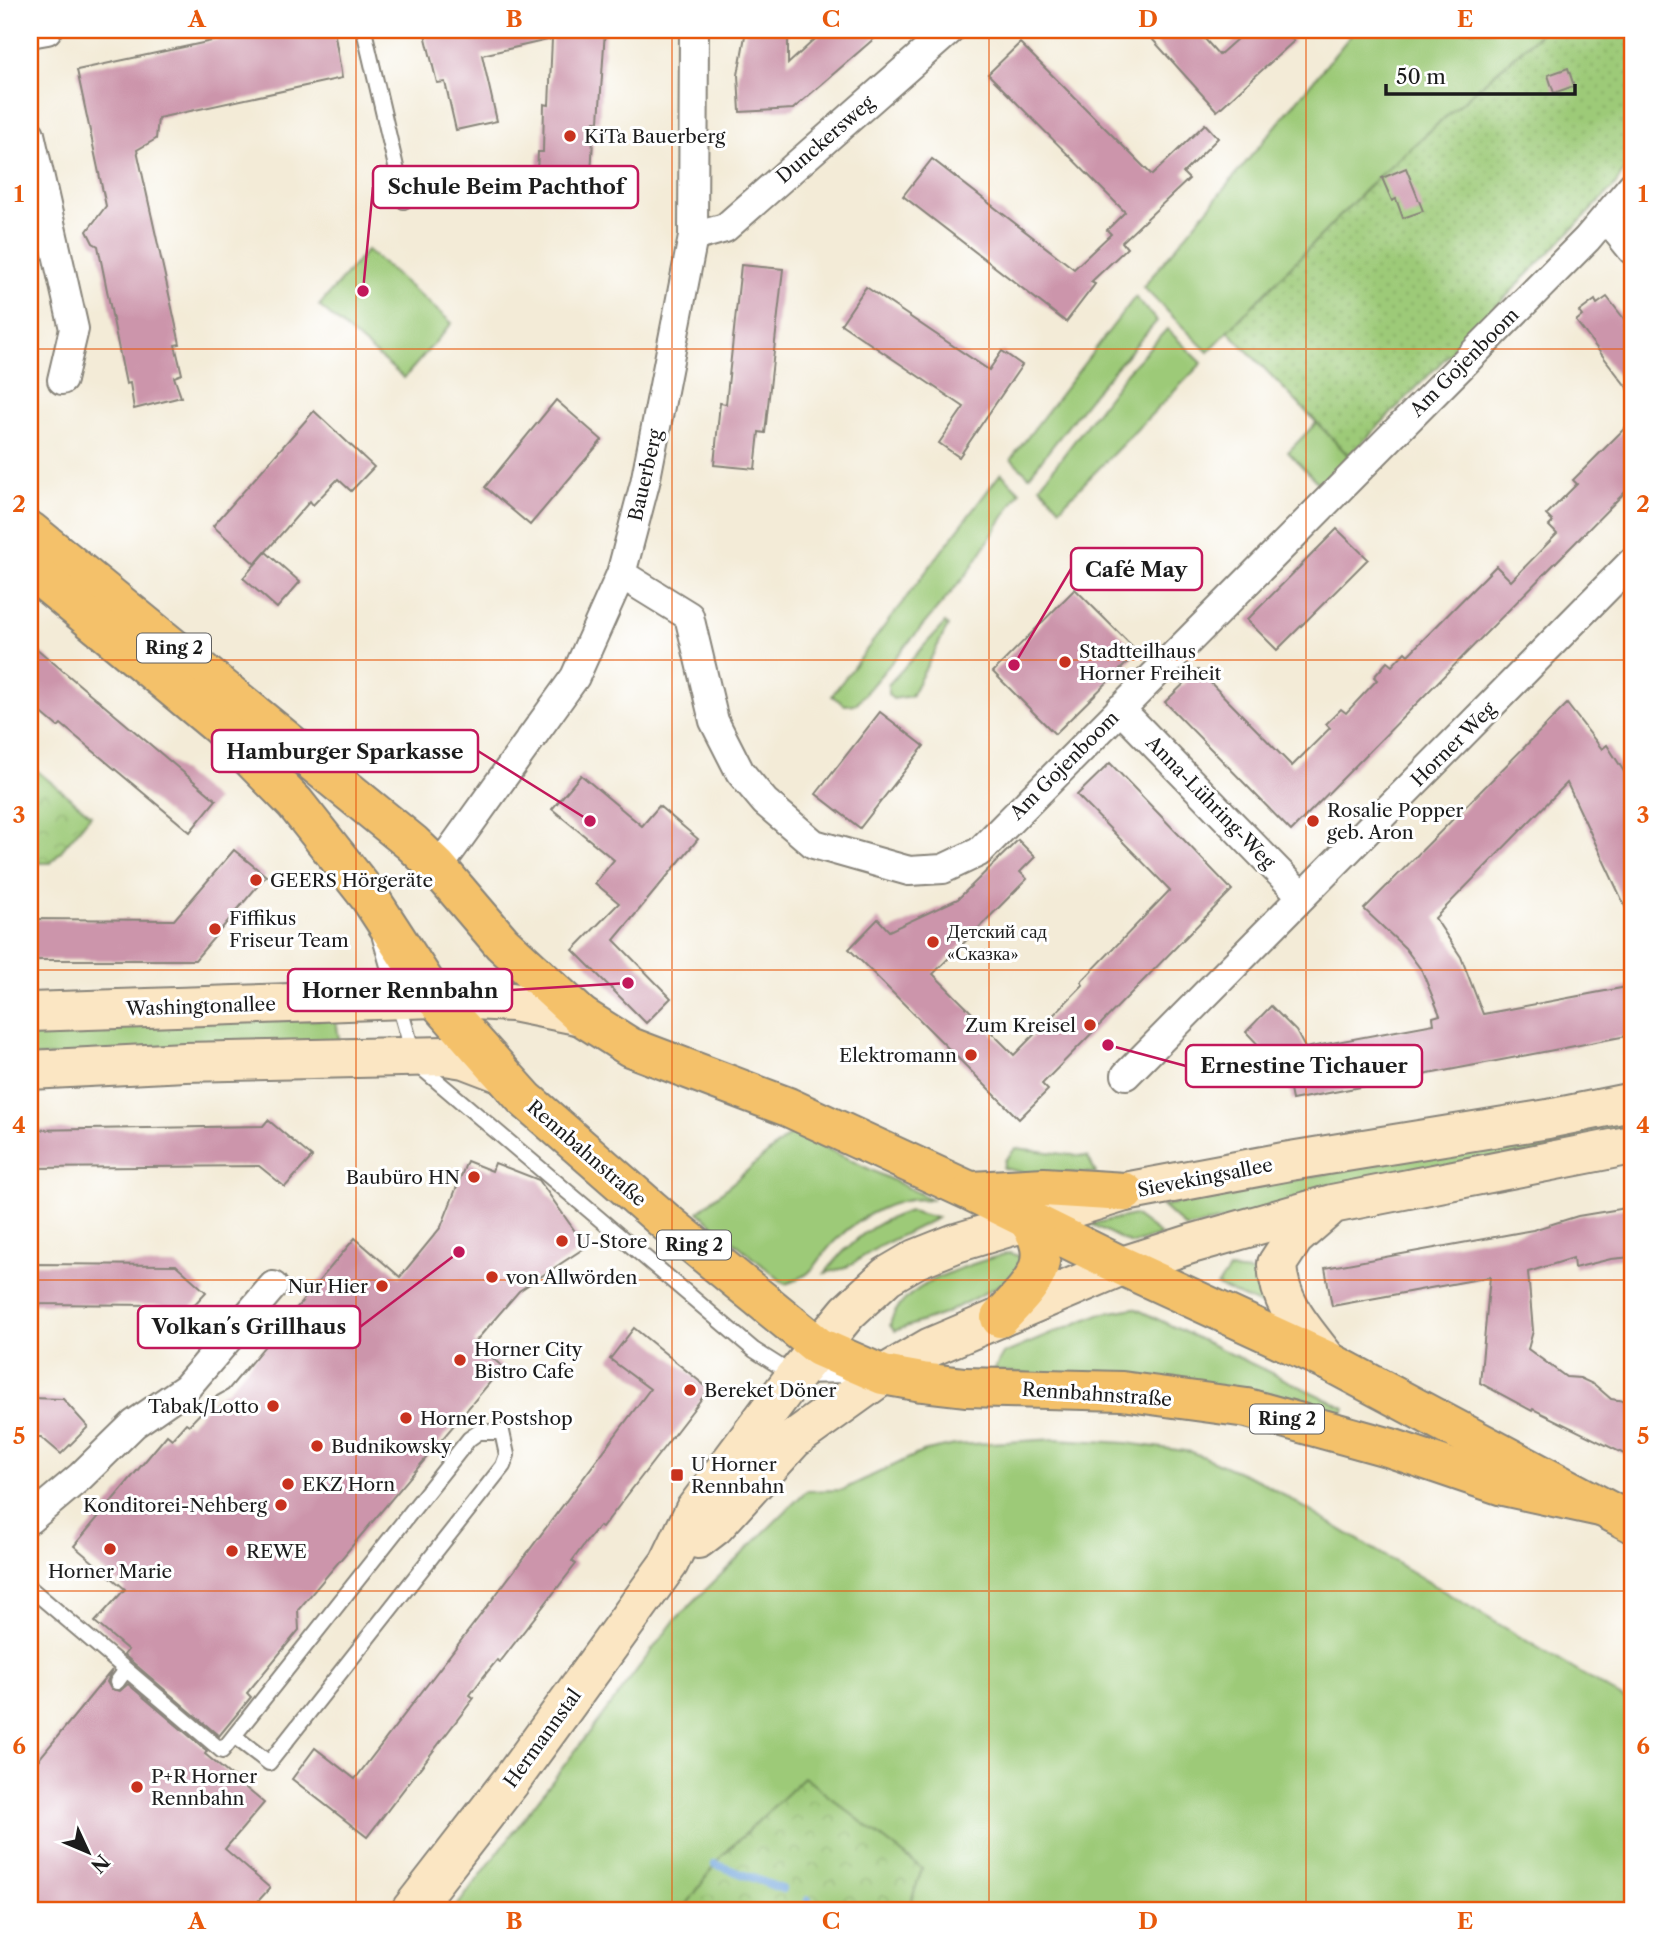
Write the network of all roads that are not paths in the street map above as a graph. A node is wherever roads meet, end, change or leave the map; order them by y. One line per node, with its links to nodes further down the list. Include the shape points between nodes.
1 (47, 30): 5 (street)
2 (364, 30): 8 (lane)
3 (694, 30): 10 (street, Bauerberg)
4 (950, 30): 10 (street, Dunckersweg, via 725,228)
5 (30, 33)
6 (30, 134): 12 (street, via 74,329)
7 (1632, 186): 9 (street, Am Gojenboom)
8 (404, 201)
9 (1606, 218): 11 (street); 17 (street, Am Gojenboom)
10 (693, 237): 16 (street, Bauerberg, via 645,483)
11 (1632, 250)
12 (62, 380)
13 (30, 531): 18 (main road, Rennbahnstraße / Ring 2)
14 (1632, 562): 19 (street, Horner Weg)
15 (30, 569): 20 (main road, Rennbahnstraße / Ring 2, via 219,726 295,803)
16 (621, 574): 17 (street, Am Gojenboom, via 689,616 720,734 740,772 765,802 814,844 909,870 943,869 978,852); 18 (street, Bauerberg, via 575,677)
17 (1119, 709): 19 (street, Anna-Lühring-Weg)
18 (438, 868): 24 (main road, Rennbahnstraße / Ring 2, via 502,943)
19 (1302, 896): 29 (street, Horner Weg)
20 (370, 898): 21 (lane); 22 (main road, Rennbahnstraße)
21 (395, 998): 22 (street, Washingtonallee); 23 (street, Washingtonallee); 25 (lane)
22 (435, 998): 24 (street, Washingtonallee, via 512,1002); 28 (main road, Rennbahnstraße)
23 (30, 1012)
24 (582, 1016): 33 (main road, Rennbahnstraße / Ring 2, via 629,1047 788,1107)
25 (414, 1057): 26 (street); 28 (street, via 464,1059); 30 (lane)
26 (365, 1059): 27 (street); 30 (lane)
27 (30, 1070)
28 (496, 1070): 40 (main road, Rennbahnstraße / Ring 2, via 666,1223)
29 (1126, 1075)
30 (441, 1084): 43 (lane, via 746,1344)
31 (1632, 1102): 34 (street, Sievekingsallee)
32 (1632, 1145): 35 (street)
33 (970, 1191): 34 (main road, via 1044,1187); 36 (main road, Rennbahnstraße)
34 (1125, 1192): 36 (street, Sievekingsallee)
35 (1332, 1204): 37 (street); 41 (street, via 1294,1238 1277,1264 1280,1293 1288,1310)
36 (1028, 1221): 37 (main road, Rennbahnstraße / Ring 2); 39 (main road, via 1040,1242 1040,1266); 40 (street, Sievekingsallee, via 956,1243 899,1268 863,1295)
37 (1122, 1266): 39 (street); 41 (main road, Rennbahnstraße / Ring 2)
38 (273, 1286): 45 (street, via 186,1388 134,1423)
39 (1000, 1318): 42 (street, via 931,1347)
40 (819, 1347): 42 (main road, Rennbahnstraße / Ring 2); 43 (street, Hermannstal)
41 (1328, 1361): 44 (main road, Rennbahnstraße / Ring 2)
42 (883, 1375): 43 (lane); 44 (main road, Rennbahnstraße / Ring 2, via 965,1387 1122,1391 1247,1408 1391,1448 1503,1486); 46 (street, Hermannstal, via 794,1439 715,1526)
43 (796, 1376): 46 (street, Hermannstal, via 694,1511)
44 (1616, 1515)
45 (30, 1518)
46 (669, 1563): 49 (street, Hermannstal)
47 (30, 1588): 48 (lane, via 121,1676 222,1751)
48 (234, 1736): 48 (lane, via 468,1439 479,1432 502,1432 507,1455 503,1466 269,1763)
49 (411, 1910)

